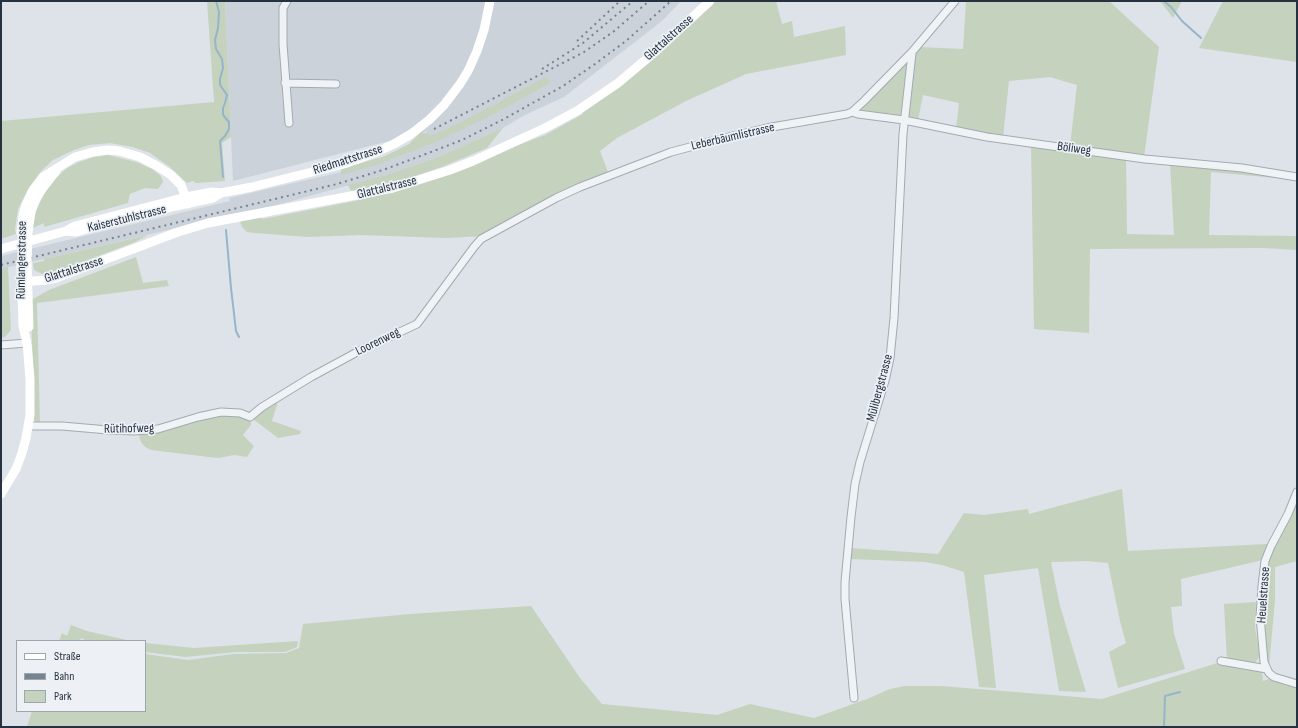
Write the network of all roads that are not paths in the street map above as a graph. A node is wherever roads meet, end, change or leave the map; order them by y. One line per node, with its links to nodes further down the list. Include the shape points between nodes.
1 (287, 1): 6 (street, via 283,8)
2 (489, 1): 12 (street, Riedmattstrasse, via 484,30 464,78 444,105 411,134 374,153 344,164 221,193 213,198)
3 (710, 1): 15 (street, Glattalstrasse, via 618,83 577,111 473,161 393,188 202,225 56,278)
4 (955, 1): 5 (street)
5 (912, 52): 8 (street); 9 (street, Mülibergstrasse)
6 (285, 83): 7 (street); 10 (street)
7 (336, 84)
8 (852, 112): 9 (street, Böliweg); 13 (street, Leberbäumlistrasse, via 772,127 671,152 580,187)
9 (904, 120): 11 (street, Böliweg, via 987,137); 25 (street, Mülibergstrasse, via 890,358 855,484 845,582)
10 (289, 123)
11 (1297, 177)
12 (187, 200): 14 (street, Kaiserstuhlstrasse, via 76,232 66,232); 15 (street, Rümlangerstrasse, via 181,185 171,175 130,154 113,151 93,152 75,157 43,177 24,208)
13 (481, 239): 18 (street, Loorenweg, via 417,324 358,351 311,377)
14 (1, 249)
15 (25, 282): 16 (street, Rümlangerstrasse, via 23,326)
16 (27, 343): 17 (street); 19 (street, Rümlangerstrasse, via 30,379)
17 (1, 345)
18 (250, 417): 19 (street, Rütihofweg, via 240,413 221,412 158,429 135,431)
19 (29, 426): 21 (street, Rümlangerstrasse, via 16,469)
20 (1297, 492): 23 (street, Heuelstrasse, via 1265,561 1260,616 1264,662)
21 (1, 494)
22 (1222, 661): 23 (street)
23 (1267, 669): 24 (street, via 1274,677)
24 (1297, 684)
25 (854, 698)

